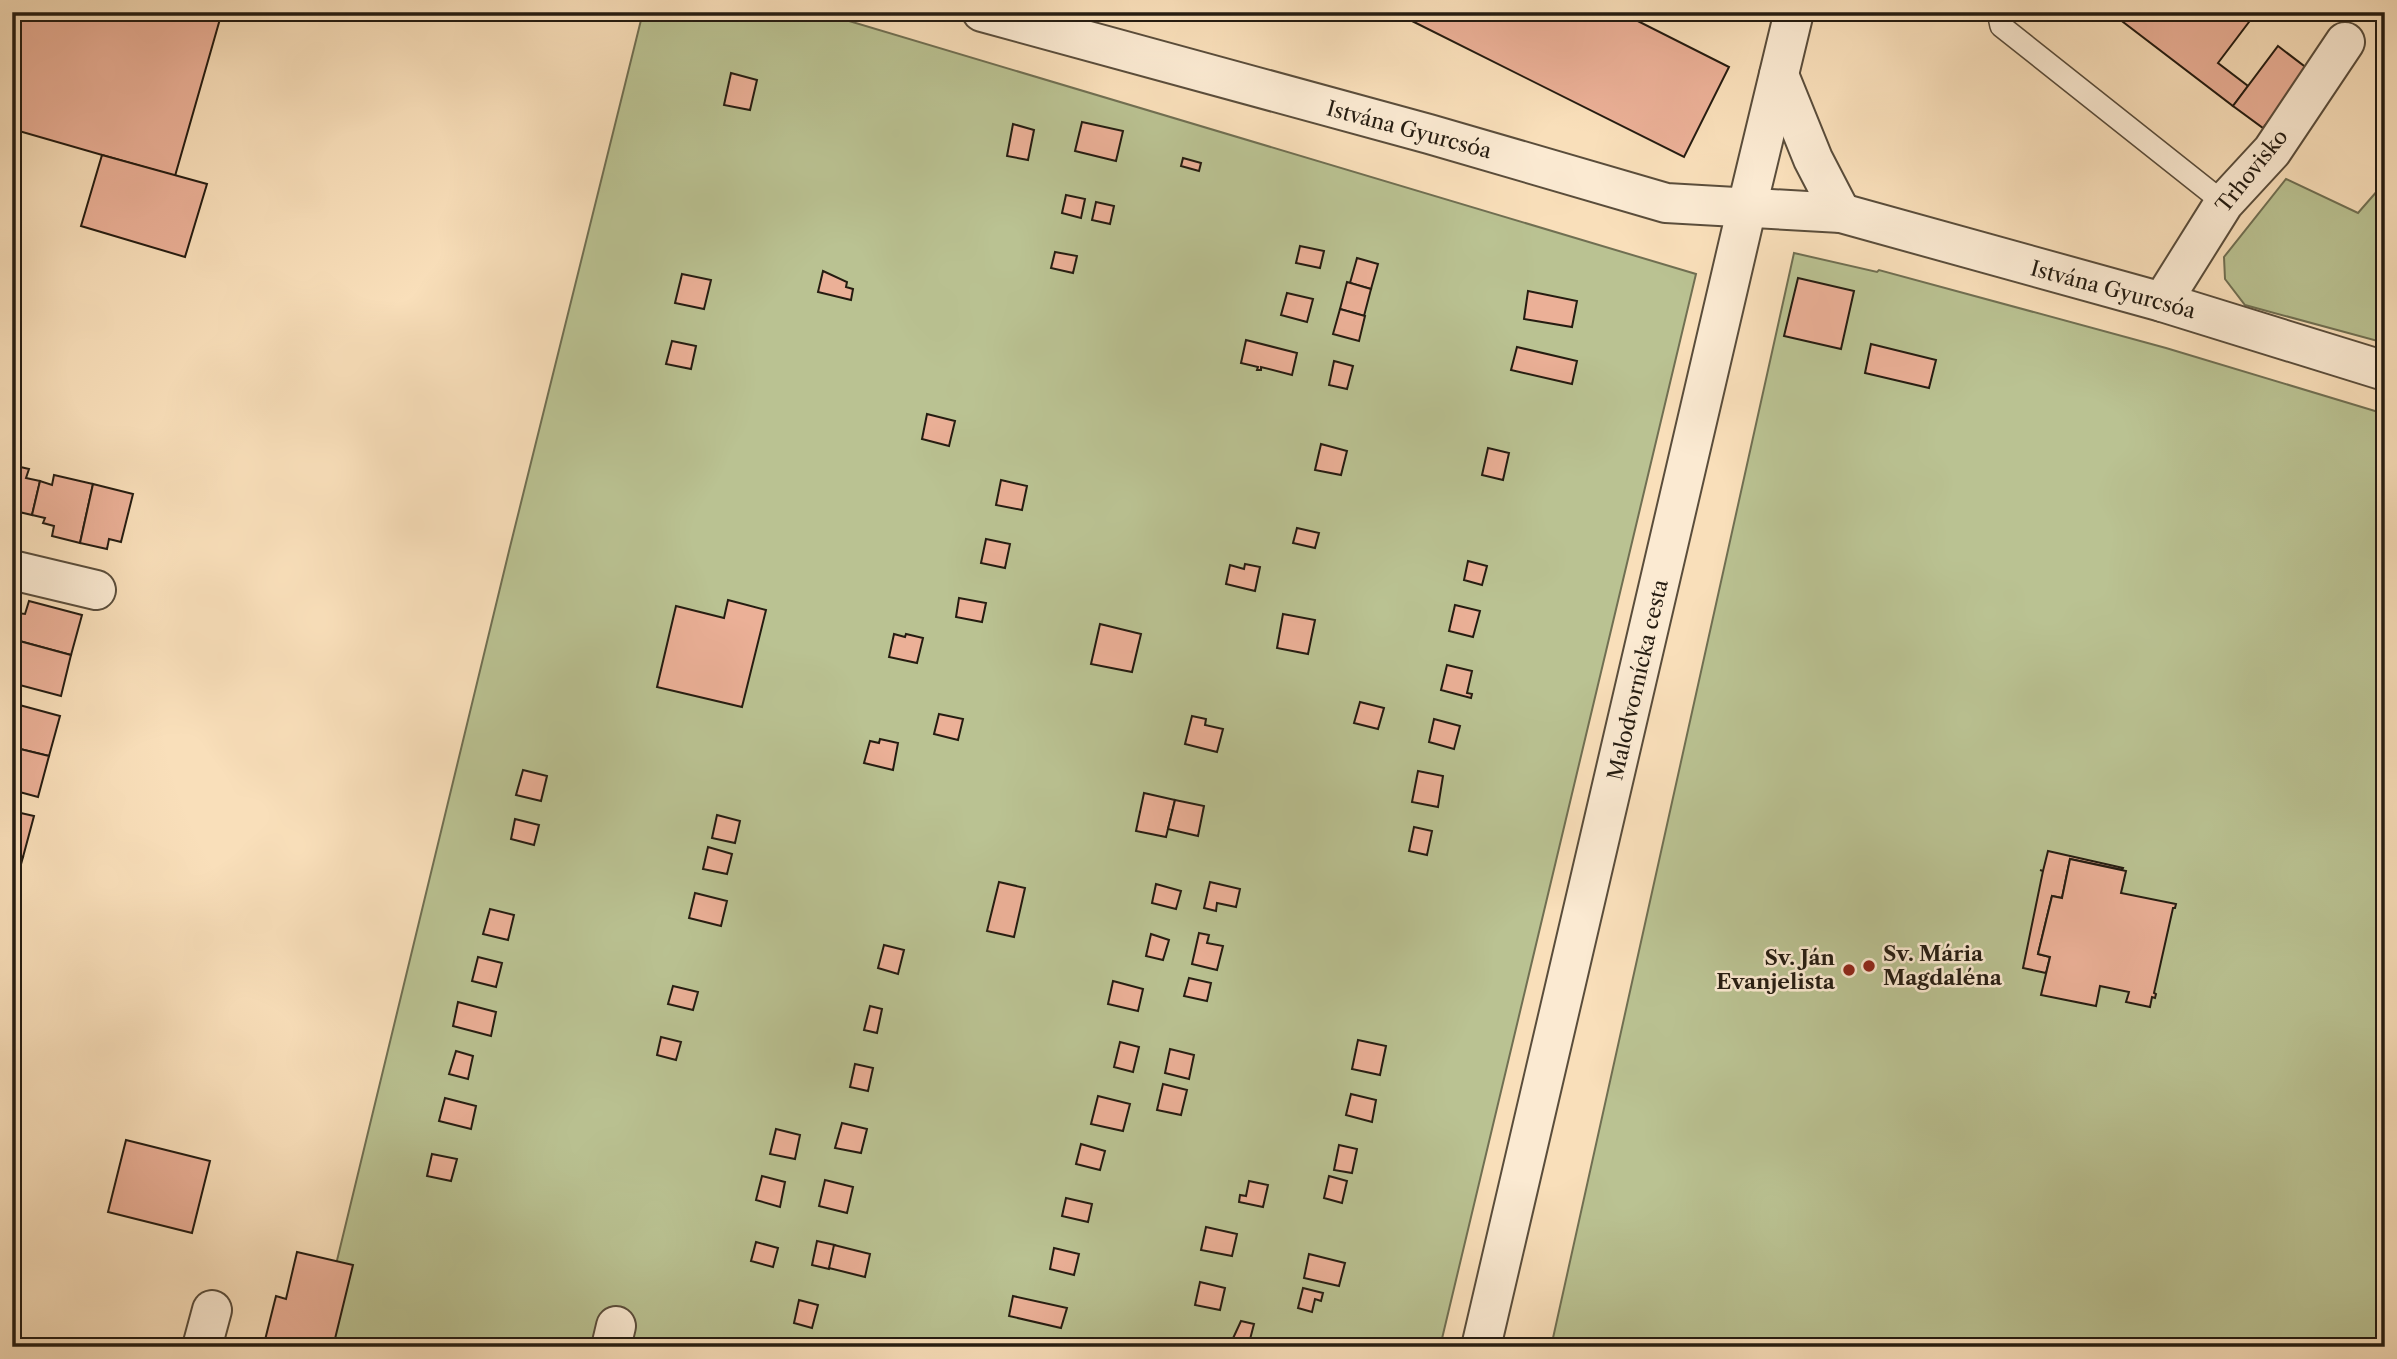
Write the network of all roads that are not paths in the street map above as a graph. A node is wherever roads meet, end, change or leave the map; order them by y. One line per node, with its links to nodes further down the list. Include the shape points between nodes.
1 (982, 12): 7 (street, Istvána Gyurcsóa, via 1666,203)
2 (1794, 12): 5 (street, Malodvornícka cesta)
3 (1998, 12): 6 (lane, via 2001,26)
4 (2345, 42): 6 (street, Trhovisko, via 2272,151)
5 (1779, 75): 7 (street, Malodvornícka cesta); 8 (street)
6 (2224, 203): 9 (street, Trhovisko)
7 (1747, 207): 8 (street, Istvána Gyurcsóa); 15 (street, Malodvornícka cesta)
8 (1841, 213): 9 (street, Istvána Gyurcsóa)
9 (2162, 302): 10 (street, Istvána Gyurcsóa)
10 (2385, 371)
11 (12, 570): 12 (street)
12 (96, 590)
13 (212, 1310): 14 (street)
14 (202, 1347)
15 (1481, 1347)

